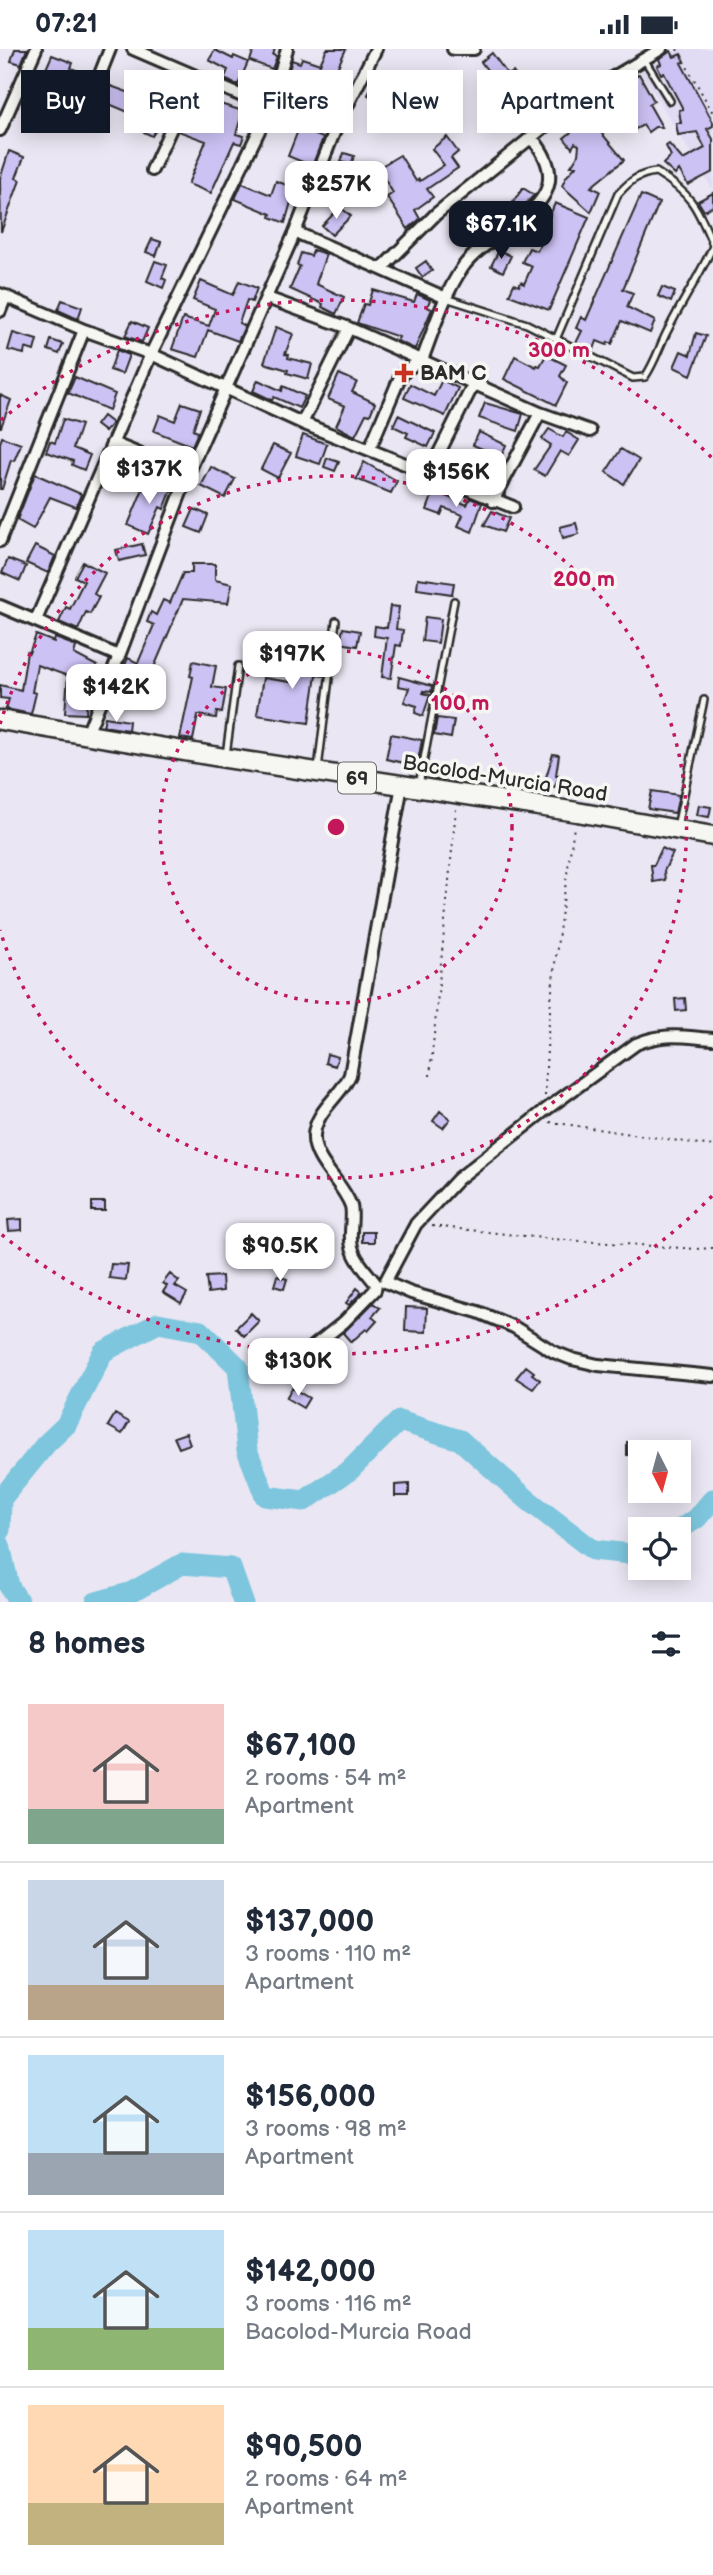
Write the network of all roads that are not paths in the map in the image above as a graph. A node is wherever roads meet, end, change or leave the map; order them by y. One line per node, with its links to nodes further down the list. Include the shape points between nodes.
1 (36, 49): 15 (street)
2 (110, 49): 10 (street)
3 (133, 49): 11 (street)
4 (287, 49): 12 (street)
5 (376, 49): 13 (street)
6 (453, 49): 7 (street)
7 (474, 49)
8 (661, 49): 9 (street)
9 (641, 54): 14 (lane); 19 (street)
10 (101, 70)
11 (181, 70)
12 (281, 70)
13 (353, 94)
14 (670, 101)
15 (0, 131)
16 (169, 133): 20 (street)
17 (258, 133): 31 (street)
18 (334, 133): 21 (street)
19 (532, 138): 23 (street, via 436,214); 26 (street, via 549,166 541,199 462,267)
20 (152, 170)
21 (295, 232): 23 (street); 25 (street)
22 (713, 246): 30 (lane, via 645,377 633,377); 30 (lane, via 696,205 683,190 656,171 631,179 618,194)
23 (381, 269): 26 (street)
24 (3, 295): 27 (street); 29 (street)
25 (267, 298): 28 (street); 34 (street)
26 (446, 298): 30 (lane); 32 (street)
27 (0, 311)
28 (349, 328): 32 (street); 36 (street)
29 (84, 330): 31 (street); 44 (street)
30 (557, 337)
31 (151, 355): 34 (street); 38 (street)
32 (422, 360): 33 (street); 39 (street, via 400,377)
33 (473, 384): 35 (street); 40 (street)
34 (226, 388): 36 (street); 41 (street)
35 (540, 414): 37 (street); 42 (street)
36 (302, 423): 39 (street)
37 (590, 431)
38 (112, 443): 41 (street); 47 (street)
39 (370, 448): 40 (street)
40 (429, 473): 42 (street)
41 (188, 474): 49 (street)
42 (493, 501): 43 (street)
43 (513, 507)
44 (0, 541)
45 (454, 601): 56 (lane)
46 (0, 605): 47 (street)
47 (36, 620): 49 (street)
48 (335, 621): 55 (lane)
49 (119, 656): 53 (street)
50 (238, 666): 54 (lane)
51 (705, 700): 57 (lane)
52 (0, 720): 53 (main road, Bacolod-Murcia Road / 69)
53 (87, 734): 54 (main road, Bacolod-Murcia Road / 69)
54 (225, 758): 55 (main road, Bacolod-Murcia Road / 69)
55 (317, 772): 56 (main road, Bacolod-Murcia Road / 69)
56 (410, 787): 57 (main road, Bacolod-Murcia Road / 69); 60 (street, via 350,1075 324,1110 314,1135 316,1148 352,1207 350,1242 357,1263)
57 (676, 830): 58 (main road, Bacolod-Murcia Road / 69)
58 (713, 836)
59 (713, 1039): 60 (street, via 664,1035 636,1044 544,1111 458,1179 416,1224)
60 (381, 1283): 61 (street, via 344,1322); 62 (street, via 478,1312 572,1359)
61 (284, 1370)
62 (713, 1376)

